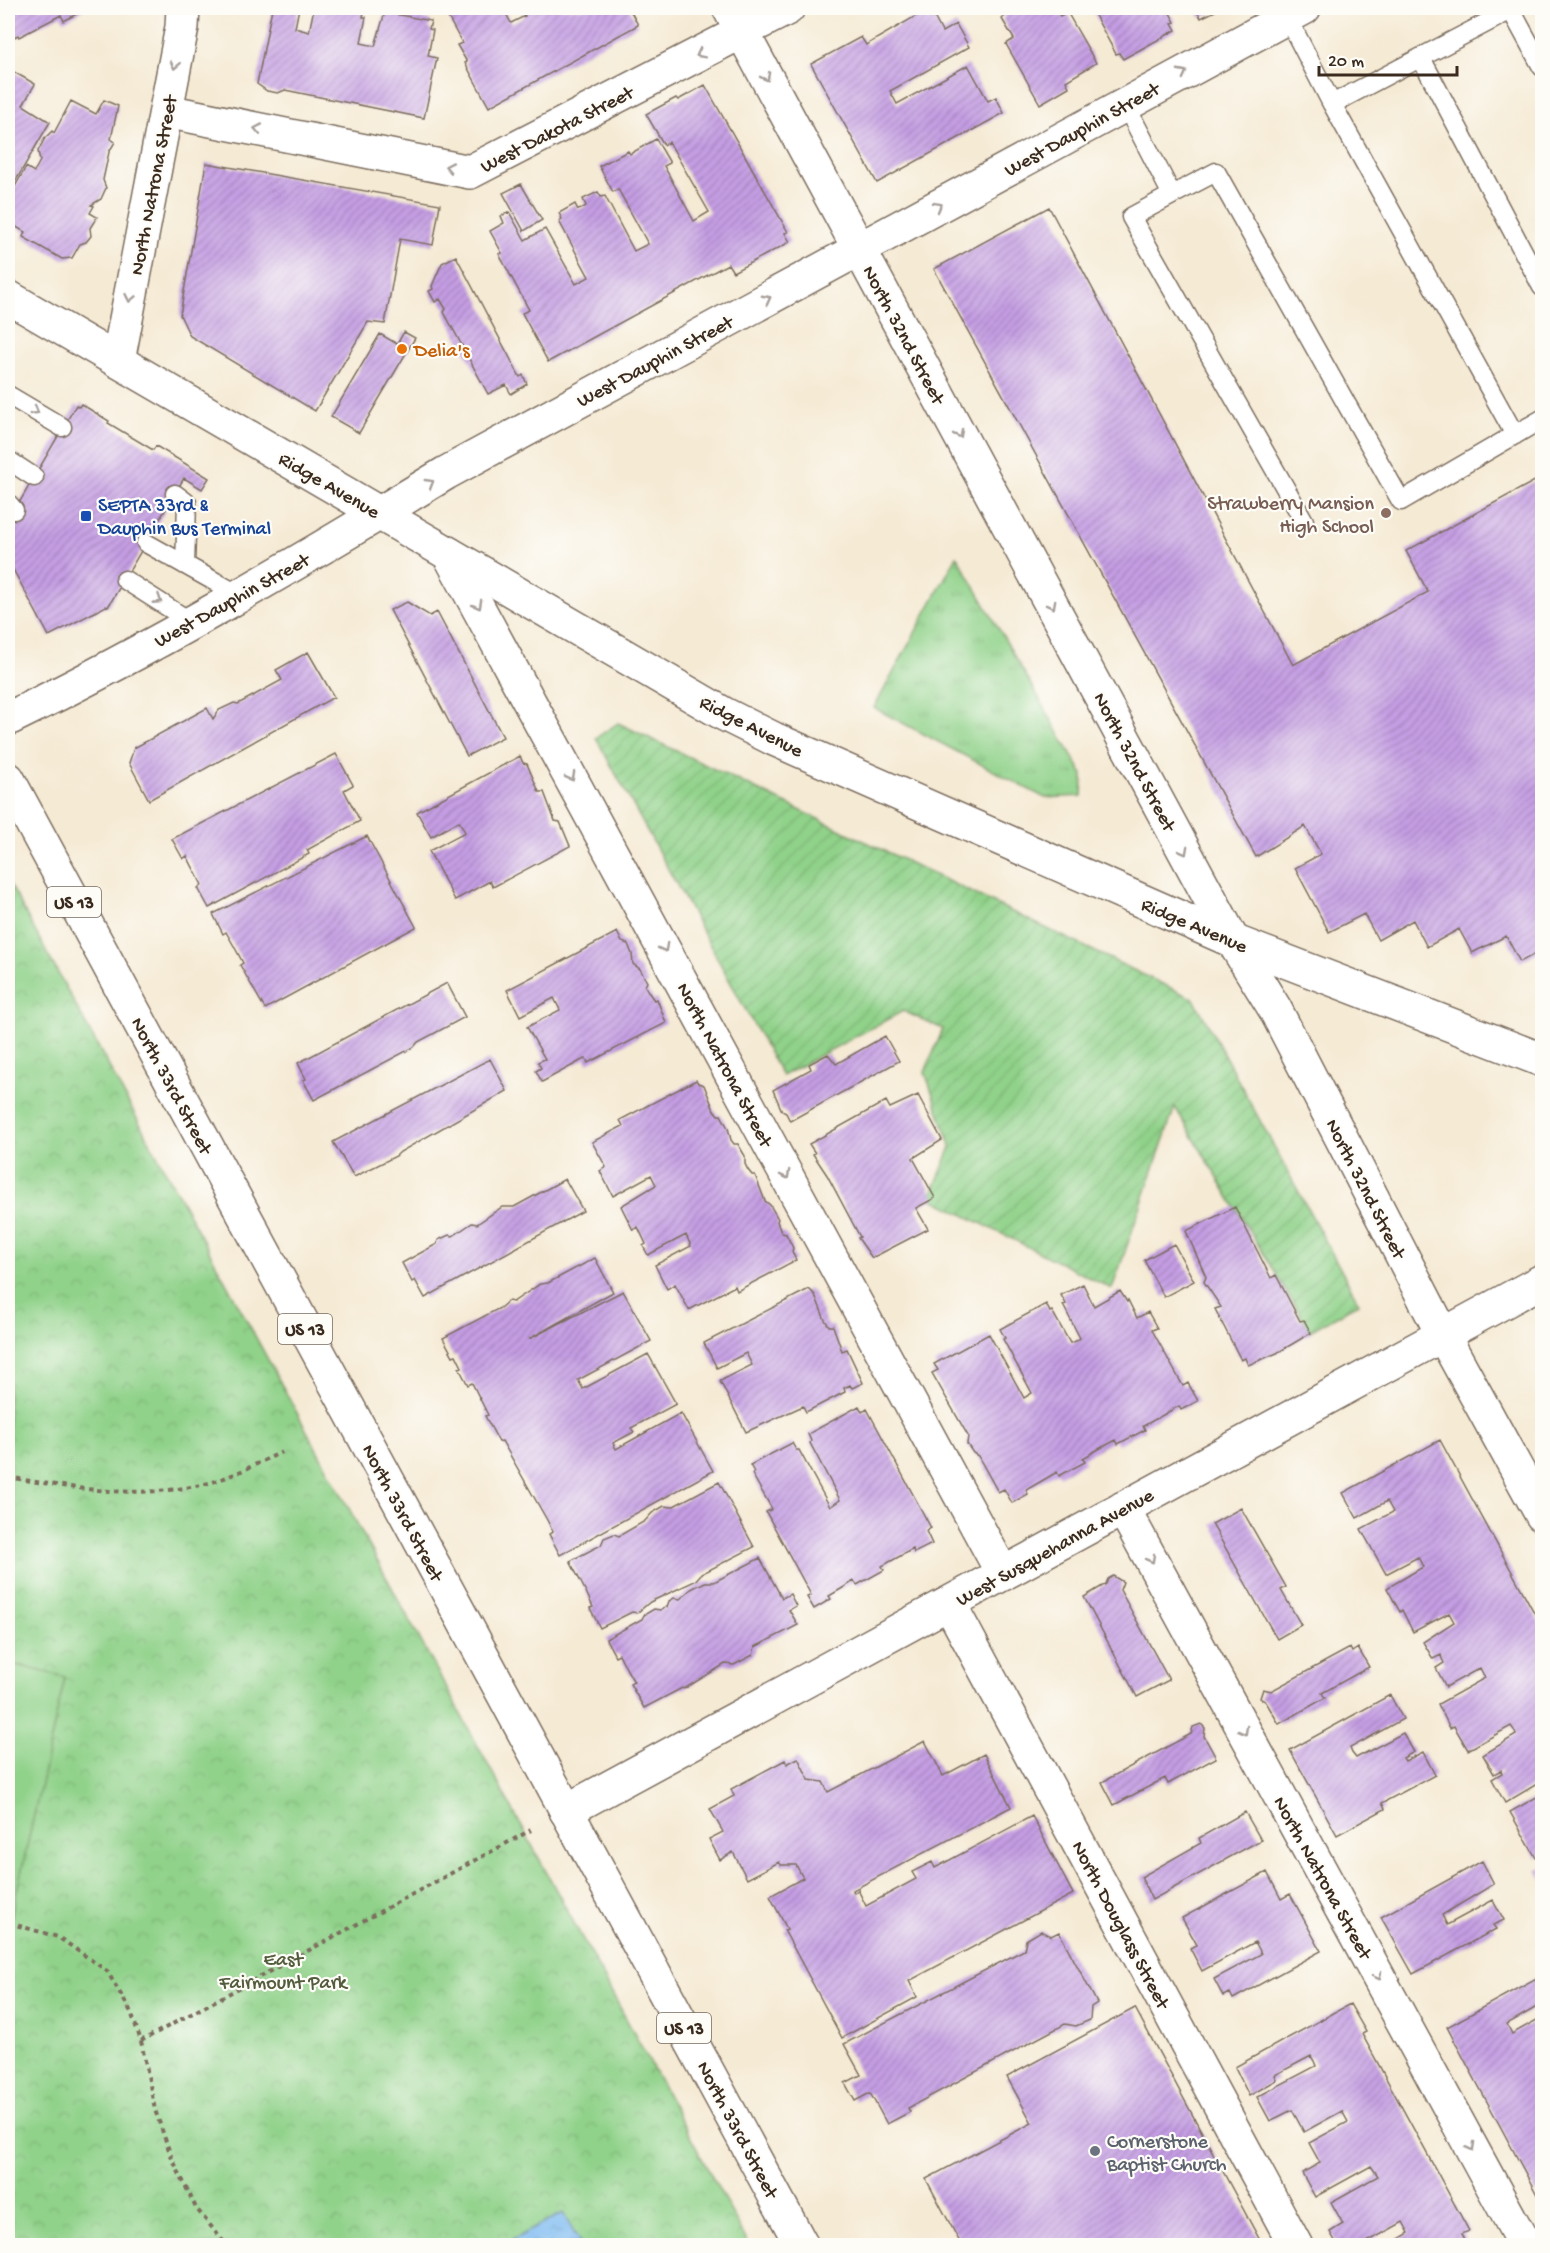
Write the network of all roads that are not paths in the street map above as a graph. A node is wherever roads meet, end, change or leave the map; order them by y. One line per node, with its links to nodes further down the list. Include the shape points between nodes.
1 (183, 8): 9 (street, North Natrona Street, one-way to 9)
2 (788, 8): 4 (street, West Dakota Street)
3 (1295, 12): 7 (street, West Dauphin Street, one-way to 3); 8 (lane)
4 (735, 20): 9 (street, West Dakota Street, one-way to 9, via 470,172); 11 (street, North 32nd Street, one-way to 11)
5 (1421, 58): 6 (lane, via 1511,10); 8 (lane); 12 (lane)
6 (1542, 67)
7 (1125, 104): 10 (lane); 11 (street, West Dauphin Street, one-way to 7)
8 (1332, 104): 18 (lane)
9 (166, 111): 14 (street, North Natrona Street, one-way to 14)
10 (1172, 195): 18 (lane, via 1216,172 1401,501); 23 (lane, via 1131,217)
11 (859, 249): 22 (street, West Dauphin Street, one-way to 11, via 446,473); 32 (street, North 32nd Street, one-way to 32)
12 (1542, 287)
13 (8, 297): 14 (street, Ridge Avenue)
14 (118, 361): 22 (street, Ridge Avenue)
15 (8, 395): 17 (lane, one-way to 17)
16 (1542, 419): 18 (lane)
17 (62, 427)
18 (1515, 435)
19 (8, 460): 20 (lane)
20 (34, 477)
21 (174, 494): 26 (lane, via 187,503)
22 (380, 514): 25 (street, Ridge Avenue); 28 (street, West Dauphin Street)
23 (1304, 521)
24 (146, 543): 26 (lane)
25 (449, 554): 32 (street, Ridge Avenue, via 724,714 774,739); 38 (street, North Natrona Street, one-way to 38)
26 (185, 565): 28 (lane)
27 (125, 580): 29 (lane, one-way to 29)
28 (239, 595): 29 (street, West Dauphin Street)
29 (191, 622): 30 (street, West Dauphin Street)
30 (8, 719)
31 (8, 779): 40 (street, North 33rd Street / US 13)
32 (1233, 941): 33 (street, Ridge Avenue); 35 (street, North 32nd Street, via 1275,1009)
33 (1542, 1060)
34 (1542, 1281): 35 (street, West Susquehanna Avenue)
35 (1443, 1335): 36 (street, West Susquehanna Avenue); 37 (street, North 32nd Street)
36 (1123, 1508): 38 (street, West Susquehanna Avenue); 43 (street, North Natrona Street, one-way to 43)
37 (1542, 1515)
38 (1003, 1574): 39 (street, West Susquehanna Avenue)
39 (949, 1603): 40 (street, West Susquehanna Avenue); 42 (street, North Douglass Street)
40 (566, 1811): 41 (street, North 33rd Street / US 13)
41 (802, 2246)
42 (1296, 2246)
43 (1525, 2246)

